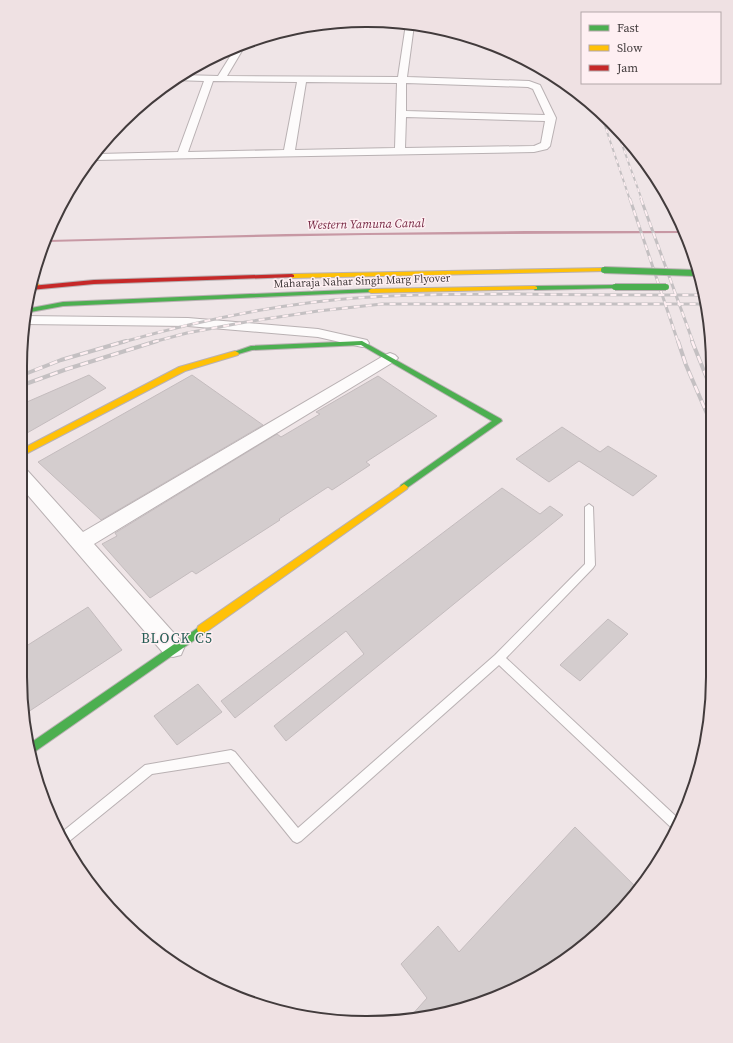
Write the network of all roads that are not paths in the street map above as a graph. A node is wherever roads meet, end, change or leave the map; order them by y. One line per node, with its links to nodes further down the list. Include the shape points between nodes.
1 (409, 30): 7 (street)
2 (236, 53): 5 (street)
3 (188, 78): 4 (street)
4 (210, 78): 5 (street); 12 (street)
5 (221, 78): 6 (street)
6 (302, 79): 7 (street); 11 (street)
7 (402, 80): 8 (street); 9 (street, via 534,84)
8 (402, 114): 9 (street); 10 (street)
9 (551, 118): 10 (street, via 546,144 534,149)
10 (400, 150): 11 (street)
11 (289, 153): 12 (street)
12 (182, 155): 13 (street)
13 (100, 157)
14 (692, 273): 15 (main road, Maharaja Nahar Singh Marg Flyover, bridge, via 604,270 299,275 94,282)
15 (37, 287)
16 (677, 287): 17 (main road, Maharaja Nahar Singh Marg Flyover, bridge, via 333,292 63,304)
17 (32, 309)
18 (30, 320): 19 (street, via 188,322 318,333)
19 (362, 342): 20 (main road); 21 (main road, via 251,348 182,369)
20 (390, 358): 24 (street); 25 (main road, via 498,421)
21 (27, 450)
22 (27, 482): 24 (street)
23 (588, 507): 26 (lane, via 590,565)
24 (80, 543): 25 (street)
25 (173, 648): 27 (main road)
26 (499, 658): 28 (lane); 29 (lane, via 297,837 231,756 149,769)
27 (35, 747)
28 (673, 822)
29 (67, 836)

